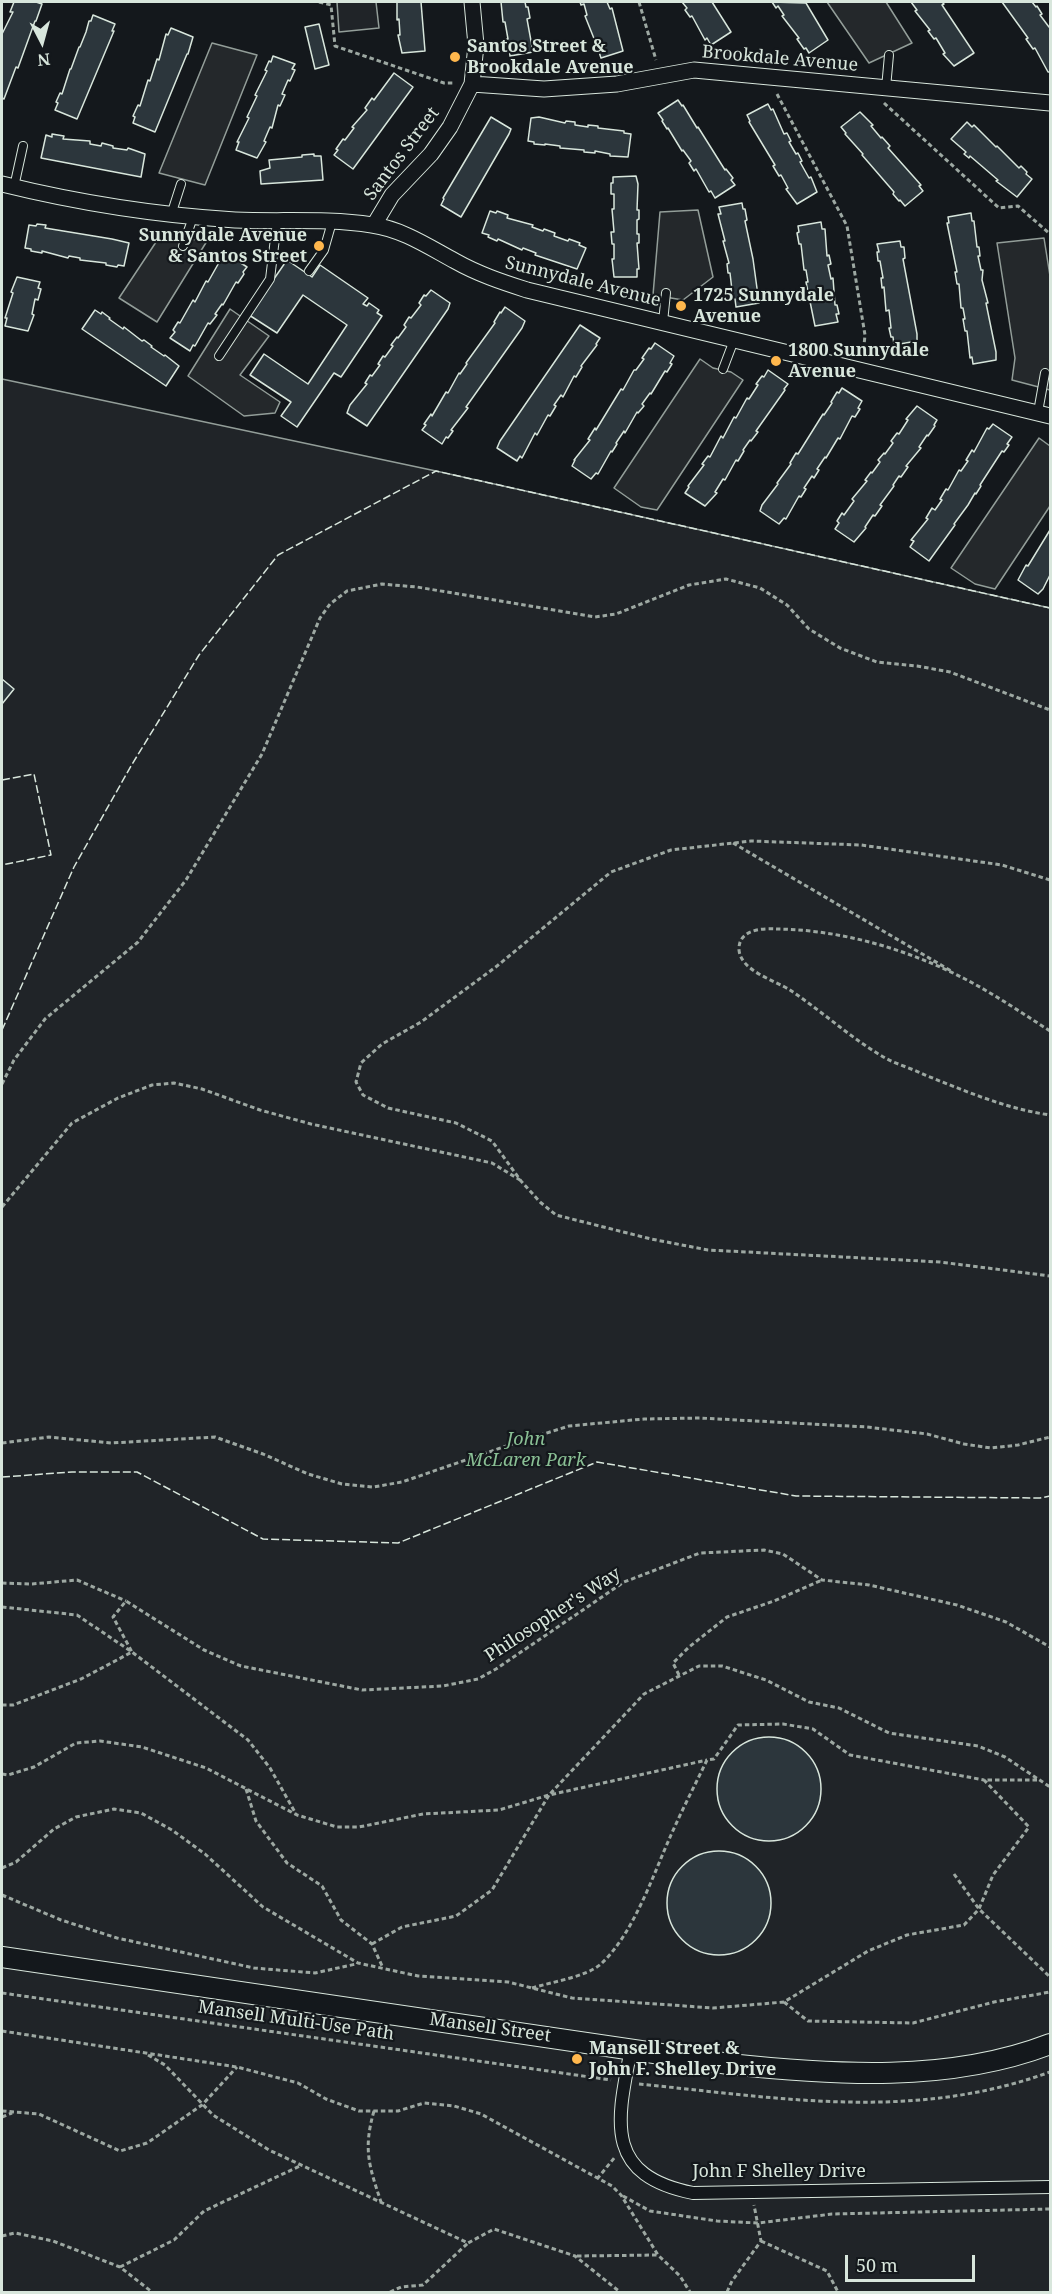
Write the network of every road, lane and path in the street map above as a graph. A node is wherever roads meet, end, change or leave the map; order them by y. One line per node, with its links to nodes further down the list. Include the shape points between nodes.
1 (319, 2): 7 (path, via 331,5 335,46 444,83)
2 (472, 2): 7 (street, Santos Street, via 476,45)
3 (639, 2): 5 (path)
4 (889, 55): 8 (lane)
5 (661, 76): 6 (street, Brookdale Avenue, via 694,70); 7 (street, Brookdale Avenue, via 617,84 544,89)
6 (775, 77): 8 (street, Brookdale Avenue); 26 (path, via 776,91 848,226 865,335)
7 (472, 84): 17 (street, Santos Street, via 450,127 431,154 392,195)
8 (886, 88): 9 (street, Brookdale Avenue); 18 (path, via 884,104 999,208 1018,206)
9 (1050, 103)
10 (23, 146): 12 (lane)
11 (181, 184): 13 (lane)
12 (8, 186): 13 (street, Sunnydale Avenue)
13 (171, 215): 14 (street, Sunnydale Avenue)
14 (193, 217): 15 (street, Sunnydale Avenue); 19 (lane)
15 (277, 222): 16 (street, Sunnydale Avenue); 24 (lane, via 270,279)
16 (332, 222): 17 (street, Sunnydale Avenue); 20 (lane, via 324,250)
17 (374, 225): 22 (street, Sunnydale Avenue, via 419,240 503,283)
18 (1050, 234)
19 (183, 246)
20 (309, 271)
21 (666, 293): 22 (lane)
22 (663, 322): 23 (street, Sunnydale Avenue)
23 (734, 340): 25 (lane); 26 (street, Sunnydale Avenue)
24 (219, 356)
25 (723, 369)
26 (862, 370): 28 (street, Sunnydale Avenue)
27 (1045, 373): 28 (lane)
28 (1044, 414)
29 (1050, 710): 34 (path, via 950,672 877,662 840,648 809,629 787,605 760,588 726,579 689,585 616,614 595,617 417,587 382,584 346,591 320,618 262,754 186,880 138,942 45,1019 14,1060)
30 (732, 843): 31 (path, via 861,845 1002,865); 32 (path); 36 (path, via 671,850 611,872 497,966 421,1022 382,1044 361,1063 356,1082 363,1095 388,1108 456,1123 492,1141)
31 (1050, 880)
32 (965, 979): 33 (path); 35 (path, via 862,939 801,929 758,928 744,936 739,948 742,961 748,966 790,990 887,1059 954,1087)
33 (1050, 1030)
34 (2, 1084)
35 (1050, 1115)
36 (521, 1181): 37 (path, via 492,1163 311,1124 174,1083 152,1085 118,1098 72,1123); 38 (path, via 556,1215 708,1250 940,1262)
37 (2, 1207)
38 (1050, 1276)
39 (1050, 1437): 40 (path, via 991,1448 867,1426 645,1419 569,1426 402,1482 374,1487 342,1484 308,1474 215,1437 111,1443 49,1437)
40 (2, 1443)
41 (822, 1580): 43 (path, Philosopher's Way, via 783,1554 764,1550 700,1553 624,1582 478,1679 443,1686 362,1690 241,1666 204,1650); 45 (path, Philosopher's Way, via 869,1585 957,1605 1006,1622); 47 (path, via 727,1617 673,1664)
42 (2, 1583): 43 (path, Philosopher's Way, via 77,1580)
43 (126, 1601): 46 (path, via 113,1617)
44 (2, 1607): 46 (path, via 77,1615)
45 (1050, 1647)
46 (132, 1652): 48 (path, via 81,1679 14,1705); 56 (path, via 248,1740 270,1768)
47 (679, 1675): 52 (path, via 699,1666 722,1666 766,1680 809,1702 839,1708 889,1733 978,1746 1005,1757); 55 (path, via 644,1694)
48 (2, 1705)
49 (706, 1760): 51 (path, via 714,1759 738,1725 783,1724 813,1729 850,1755); 55 (path); 66 (path, via 648,1890 623,1935 600,1964)
50 (2, 1774): 54 (path, via 34,1767 76,1743 100,1741 153,1750 206,1768)
51 (984, 1780): 52 (path); 60 (path, via 1029,1827 993,1875)
52 (1039, 1780): 53 (path)
53 (1050, 1787)
54 (246, 1788): 56 (path); 61 (path, via 256,1821 287,1863 322,1886 341,1920)
55 (549, 1795): 56 (path, via 499,1810 423,1814 359,1827 337,1827); 61 (path, via 492,1890 456,1916 402,1927)
56 (297, 1815)
57 (2, 1868): 63 (path, via 16,1862 54,1829 76,1817 114,1809 141,1813 205,1854 263,1907)
58 (954, 1874): 60 (path)
59 (2, 1895): 63 (path, via 117,1938 254,1968 315,1973)
60 (979, 1909): 65 (path); 69 (path, via 964,1925 908,1935 868,1951)
61 (372, 1944): 64 (path)
62 (2, 1957): 72 (street, Mansell Street)
63 (358, 1963): 64 (path)
64 (383, 1968): 66 (path, via 418,1976 508,1982)
65 (1050, 1977)
66 (531, 1988): 69 (path, via 572,1998 713,2008)
67 (1050, 1992): 69 (path, via 913,2023 808,2021)
68 (2, 1993): 76 (path, Mansell Multi-Use Path)
69 (784, 2002)
70 (2, 2031): 73 (path)
71 (1050, 2044): 72 (street, Mansell Street, via 964,2066 883,2072 797,2071)
72 (631, 2049): 76 (street, John F Shelley Drive)
73 (129, 2051): 74 (path); 77 (path, via 148,2055 165,2065)
74 (237, 2067): 77 (path); 79 (path, via 298,2083 359,2111)
75 (1050, 2072): 76 (path, Mansell Multi-Use Path, via 967,2094 881,2103 826,2102)
76 (625, 2082): 82 (street, John F Shelley Drive, via 620,2119)
77 (202, 2105): 80 (path, via 147,2143 120,2151 39,2114); 83 (path, via 269,2150)
78 (2, 2111): 80 (path)
79 (374, 2111): 84 (path, via 398,2111 423,2103 481,2114); 88 (path, via 369,2128 368,2164)
80 (14, 2112): 81 (path)
81 (2, 2117)
82 (624, 2147): 84 (path); 86 (street, John F Shelley Drive, via 639,2169 673,2189 693,2193)
83 (302, 2165): 88 (path); 96 (path, via 204,2211 174,2240)
84 (597, 2178): 87 (path)
85 (1050, 2187): 86 (street, John F Shelley Drive)
86 (752, 2192): 90 (path)
87 (621, 2195): 90 (path, via 650,2211); 94 (path)
88 (381, 2202): 93 (path)
89 (1050, 2209): 90 (path, via 832,2214)
90 (758, 2223): 92 (path)
91 (2, 2236): 96 (path, via 15,2233 53,2241)
92 (761, 2241): 103 (path); 104 (path, via 827,2271)
93 (468, 2242): 95 (path, via 494,2229); 100 (path, via 423,2285)
94 (658, 2255): 95 (path); 102 (path, via 681,2276)
95 (575, 2256): 101 (path)
96 (120, 2267): 97 (path)
97 (141, 2284): 98 (path); 99 (path)
98 (144, 2292)
99 (152, 2292)
100 (390, 2292)
101 (620, 2292)
102 (690, 2292)
103 (727, 2292)
104 (838, 2292)

